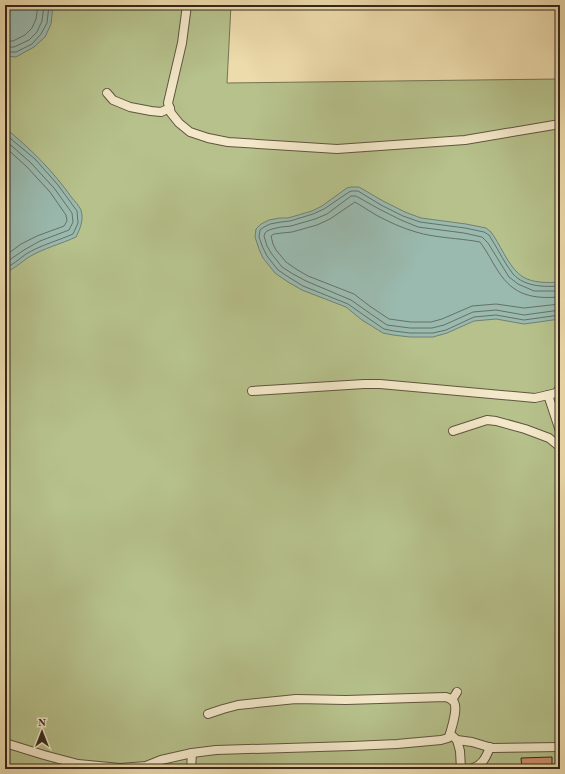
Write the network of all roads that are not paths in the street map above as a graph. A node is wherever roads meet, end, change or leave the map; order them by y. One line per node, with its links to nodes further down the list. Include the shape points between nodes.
1 (186, 5): 3 (lane, via 182,43 168,103)
2 (107, 93): 3 (lane, via 113,100 130,107 161,112)
3 (170, 108): 4 (lane, via 180,124 190,132 208,138 228,142 337,149 465,140)
4 (560, 124)
5 (560, 388): 7 (lane)
6 (252, 391): 7 (lane, via 372,384 535,398)
7 (548, 395): 9 (lane)
8 (453, 431): 10 (lane, via 487,420 496,421 549,438)
9 (560, 431)
10 (560, 447)
11 (456, 692): 12 (lane)
12 (452, 700): 13 (lane, via 446,697 296,699 238,706); 14 (lane, via 455,709)
13 (208, 714)
14 (450, 734): 15 (lane); 19 (lane, via 448,738 440,740 397,744)
15 (457, 740): 17 (lane); 22 (lane)
16 (5, 743): 20 (lane, via 78,764 120,768)
17 (490, 747): 18 (lane); 23 (lane, via 487,757)
18 (560, 747)
19 (192, 752): 20 (lane, via 162,760); 21 (lane)
20 (148, 767)
21 (192, 769)
22 (461, 769)
23 (470, 769)

